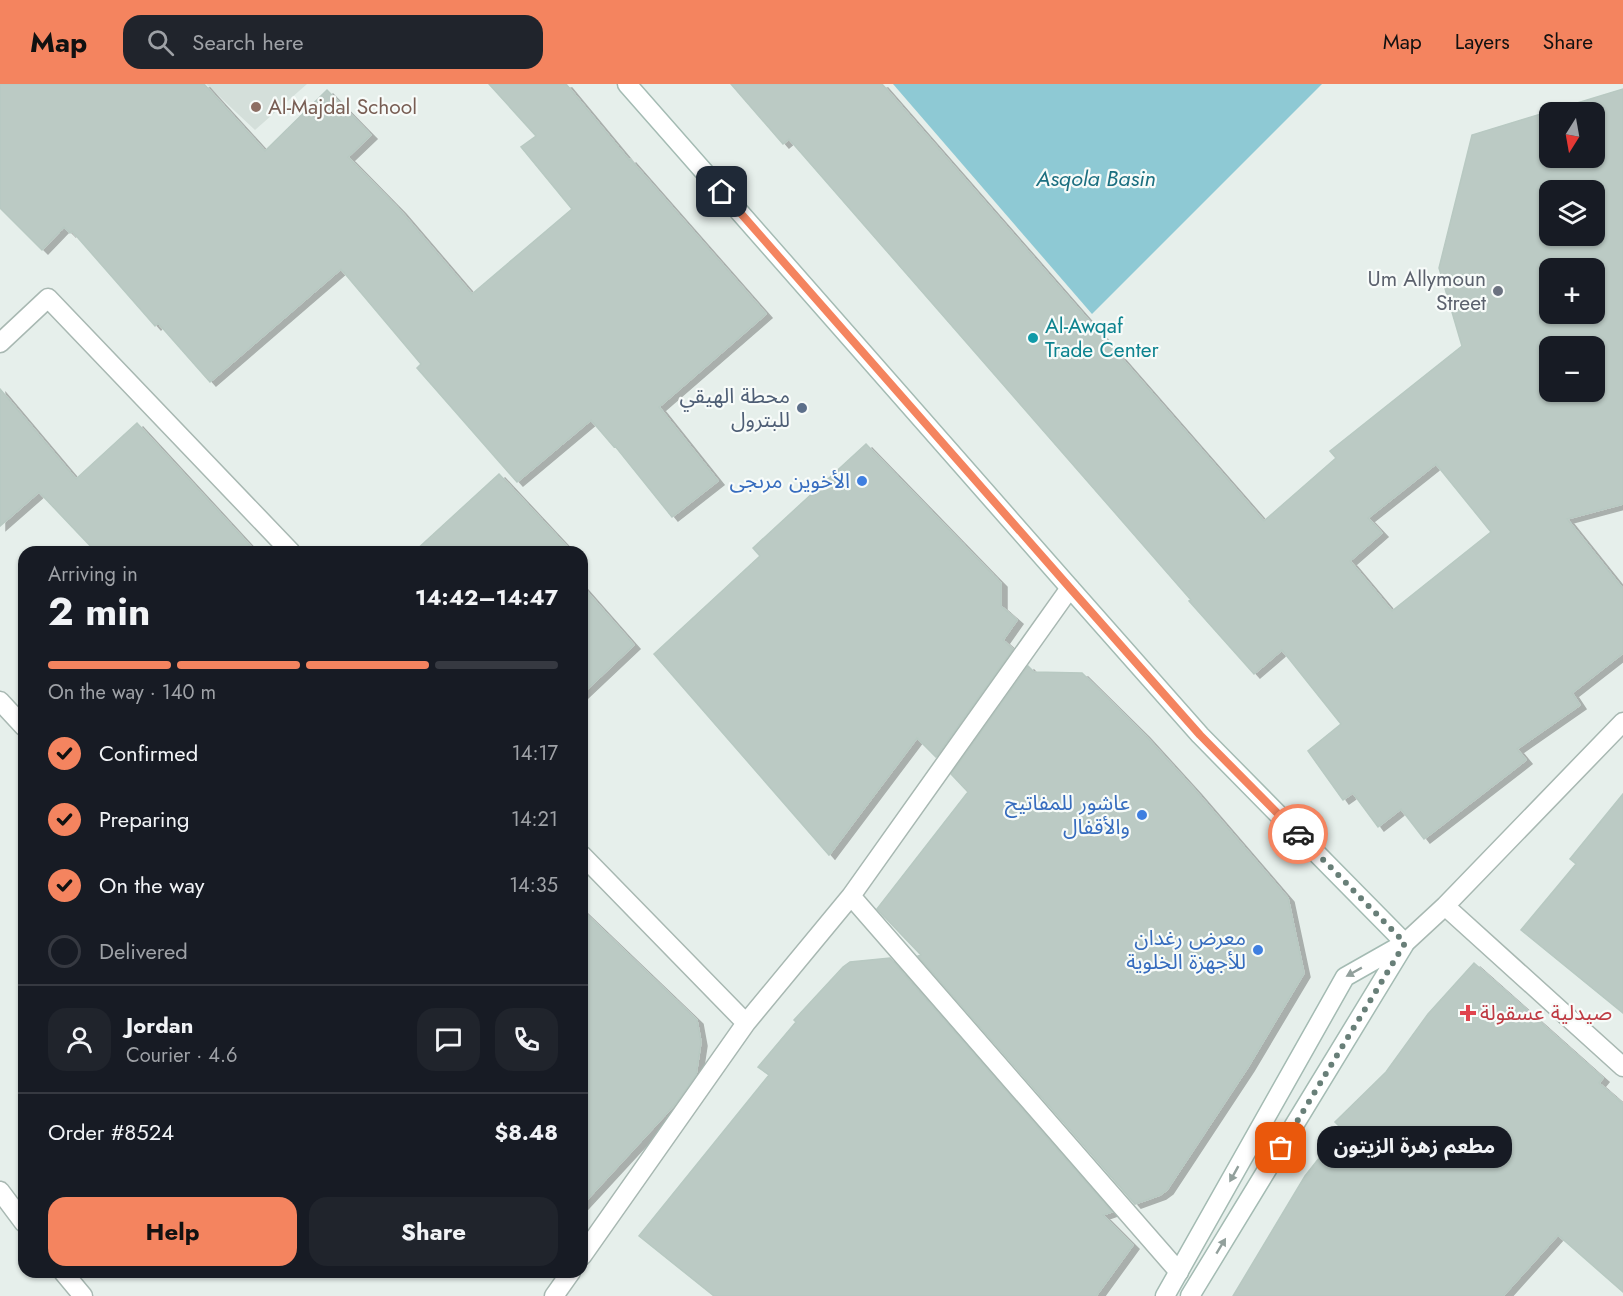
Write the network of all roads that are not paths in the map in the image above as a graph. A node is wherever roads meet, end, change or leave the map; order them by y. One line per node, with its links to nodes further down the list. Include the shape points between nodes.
1 (627, 84): 4 (street)
2 (0, 343): 3 (street, via 48,298)
3 (285, 546)
4 (1070, 588): 9 (street); 11 (street, via 1200,735)
5 (0, 701): 6 (street)
6 (18, 720)
7 (1623, 722): 10 (street)
8 (588, 861): 12 (street)
9 (851, 896): 12 (street); 17 (street)
10 (1445, 906): 11 (street); 13 (street)
11 (1405, 943): 17 (street, one-way to 17, via 1345,977); 23 (street, one-way to 11)
12 (746, 1023): 16 (street)
13 (1623, 1067)
14 (0, 1191): 15 (street)
15 (18, 1211)
16 (588, 1247)
17 (1179, 1272): 22 (street)
18 (68, 1278): 20 (street)
19 (567, 1278): 21 (street)
20 (83, 1296)
21 (554, 1296)
22 (1165, 1296)
23 (1190, 1296)

